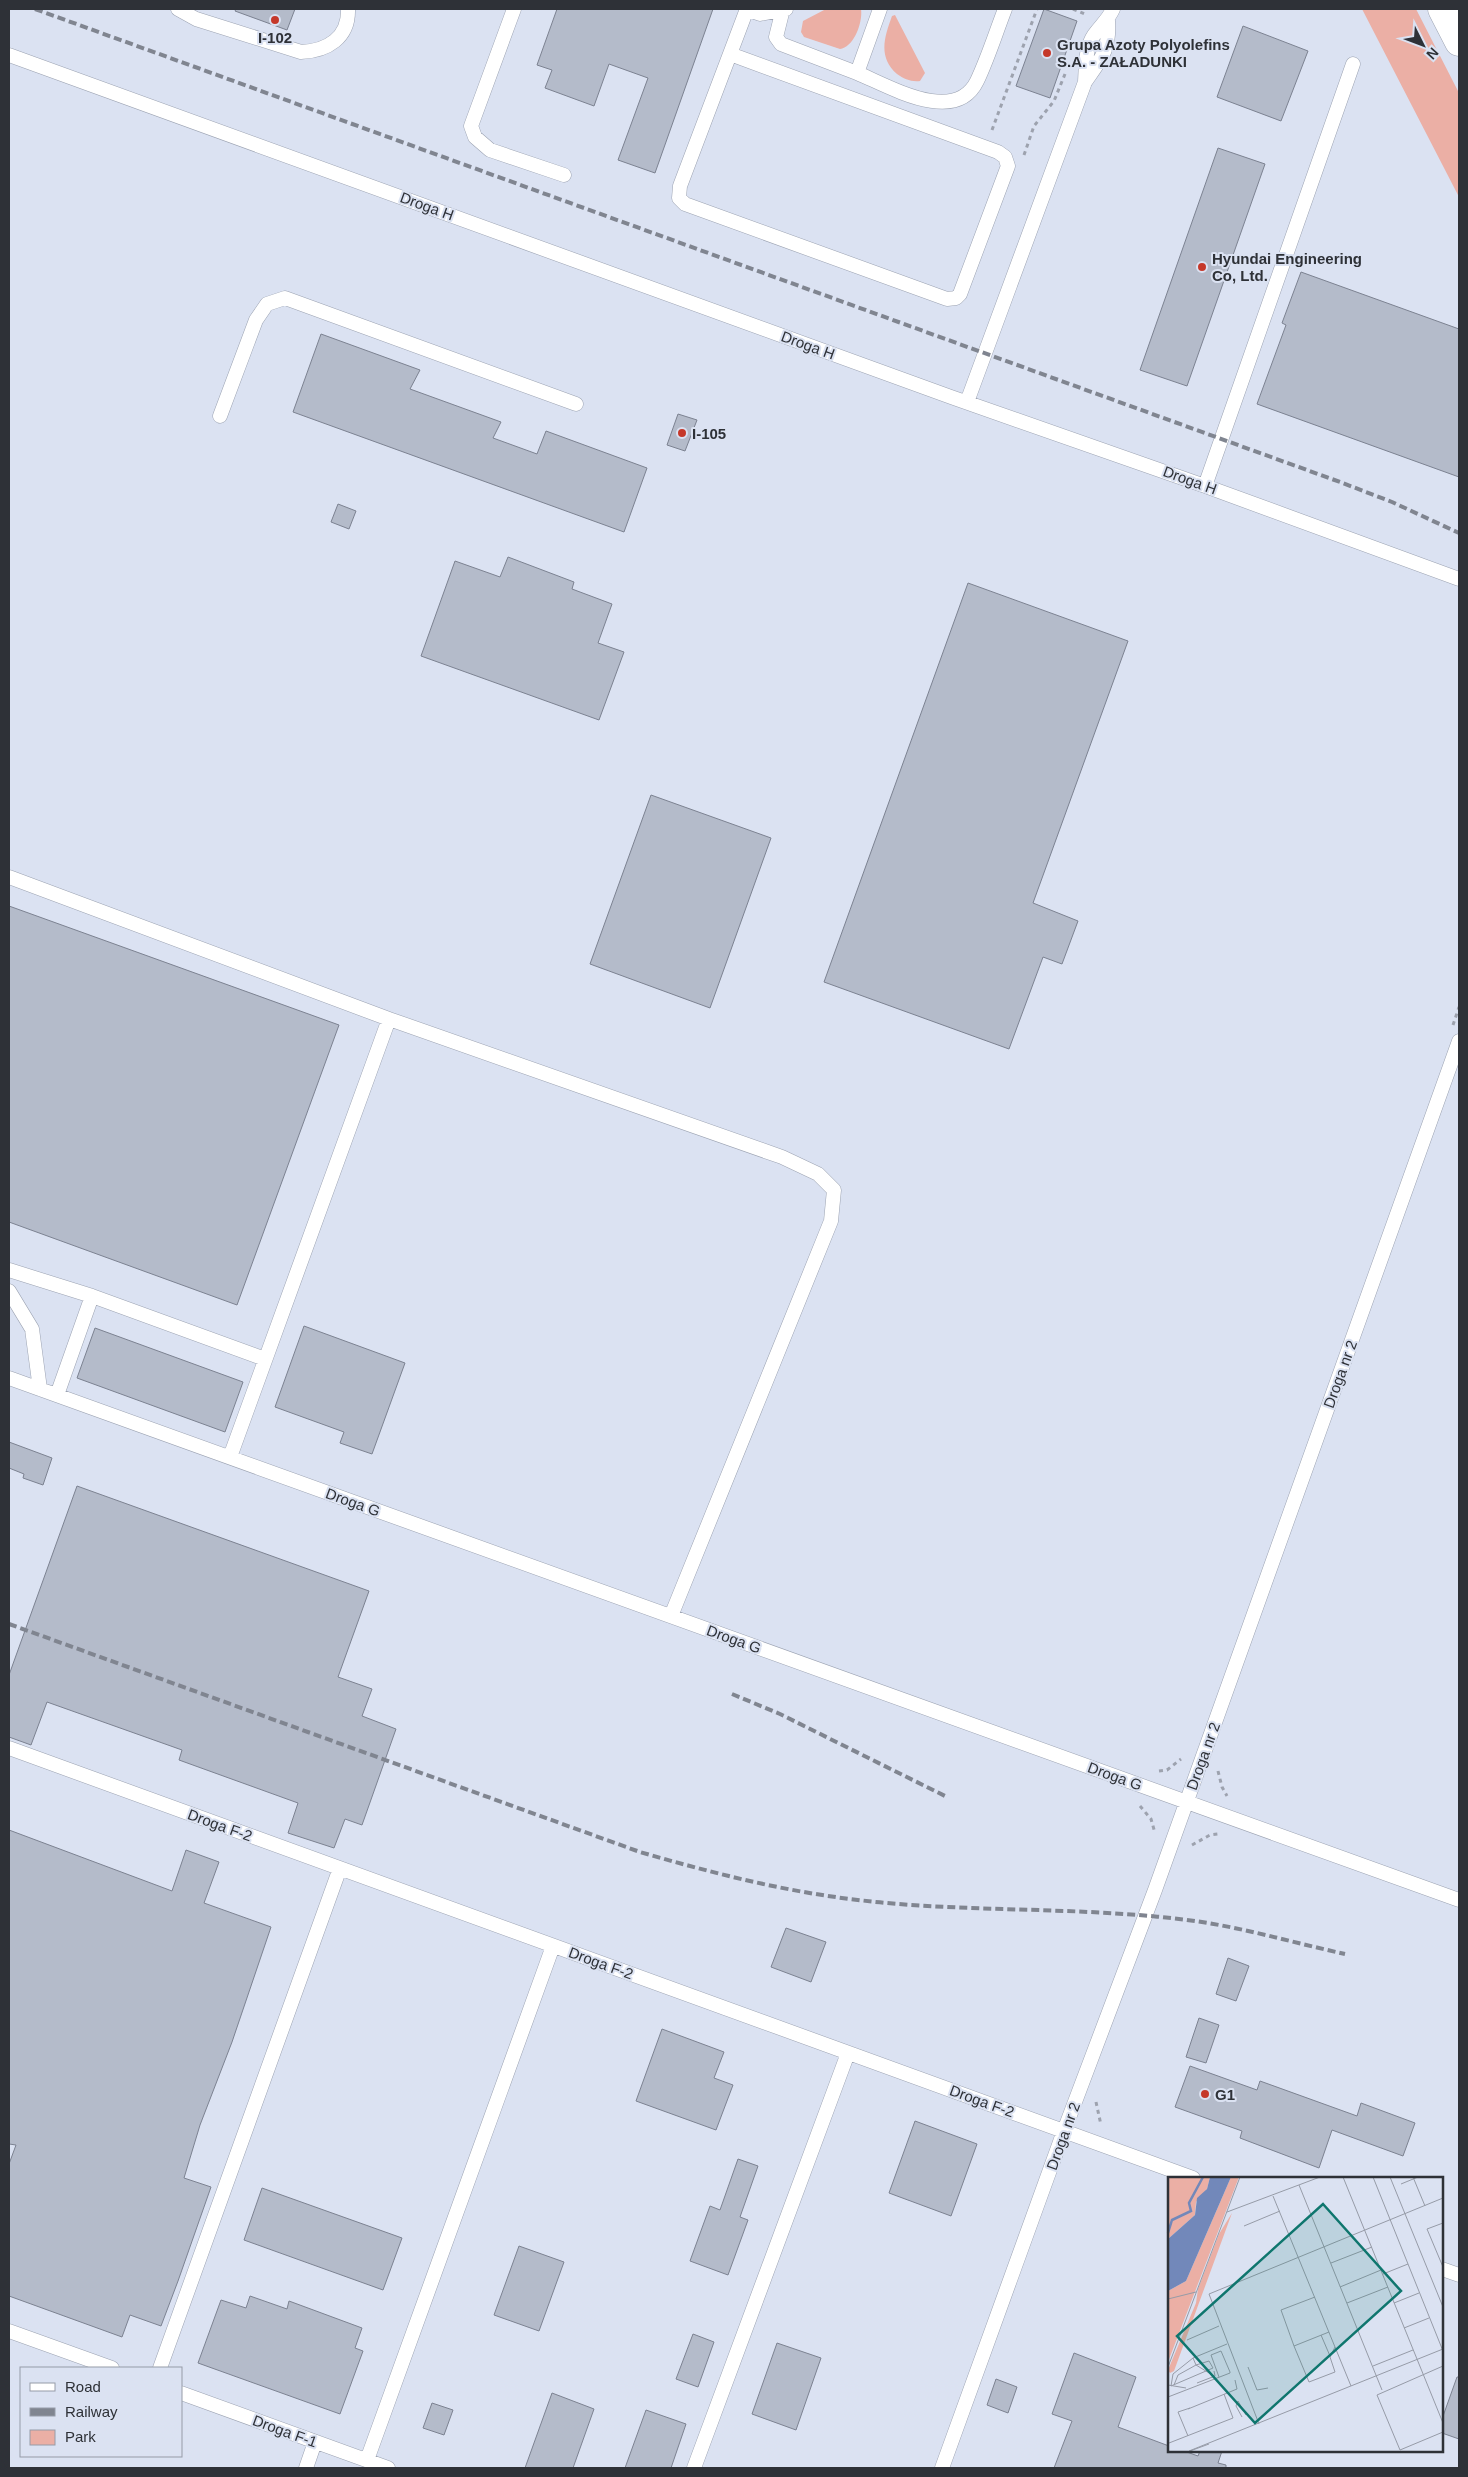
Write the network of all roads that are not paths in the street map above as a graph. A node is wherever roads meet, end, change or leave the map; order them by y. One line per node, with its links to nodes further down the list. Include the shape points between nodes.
1 (178, 9): 2 (lane, via 196,19 301,52 319,51 334,44 343,32)
2 (348, 9)
3 (514, 9): 15 (lane, via 471,126 475,137 490,150)
4 (747, 9): 5 (lane, via 760,14); 11 (lane)
5 (784, 9): 14 (lane, via 776,37 781,44)
6 (880, 9): 14 (lane)
7 (1005, 9): 14 (lane, via 977,82 962,97 946,103 930,102)
8 (1442, 9): 10 (street)
9 (1110, 15): 16 (lane, via 1109,40 1104,55 1085,82)
10 (1459, 42)
11 (730, 54): 11 (lane, via 680,186 679,198 685,204 947,299 956,298 1008,166 1005,157)
12 (9, 55): 16 (lane, Droga H)
13 (1353, 64): 19 (lane)
14 (857, 73)
15 (564, 176)
16 (967, 402): 19 (lane, Droga H)
17 (576, 404): 18 (lane, via 285,298 267,304 256,320)
18 (220, 416)
19 (1205, 486): 20 (lane, Droga H)
20 (1459, 579)
21 (9, 878): 22 (lane)
22 (390, 1019): 27 (lane); 32 (lane, via 782,1157 818,1174 834,1190 832,1221)
23 (1459, 1041): 34 (lane, Droga nr 2)
24 (9, 1270): 26 (lane)
25 (9, 1291): 29 (lane, via 32,1329)
26 (92, 1296): 27 (lane); 30 (lane)
27 (265, 1359): 31 (lane)
28 (9, 1378): 29 (lane, Droga G)
29 (40, 1389): 30 (lane, Droga G)
30 (57, 1395): 31 (lane, Droga G)
31 (230, 1457): 32 (lane, Droga G)
32 (671, 1616): 34 (lane, Droga G)
33 (9, 1748): 35 (lane, Droga F-2)
34 (1186, 1802): 36 (lane, Droga G); 39 (lane, Droga nr 2)
35 (340, 1868): 37 (lane, Droga F-2); 45 (lane)
36 (1459, 1900)
37 (553, 1946): 38 (lane, Droga F-2); 48 (lane)
38 (848, 2053): 39 (lane, Droga F-2); 51 (lane)
39 (1064, 2131): 40 (lane, Droga F-2); 52 (lane, Droga nr 2)
40 (1190, 2177)
41 (1443, 2269): 42 (lane)
42 (1459, 2275)
43 (9, 2330): 44 (lane)
44 (109, 2367)
45 (160, 2367)
46 (182, 2393): 47 (lane, Droga F-1)
47 (315, 2442): 48 (lane, Droga F-1); 49 (lane)
48 (367, 2460): 50 (lane, Droga F-1)
49 (306, 2468)
50 (388, 2468)
51 (694, 2468)
52 (942, 2468)

